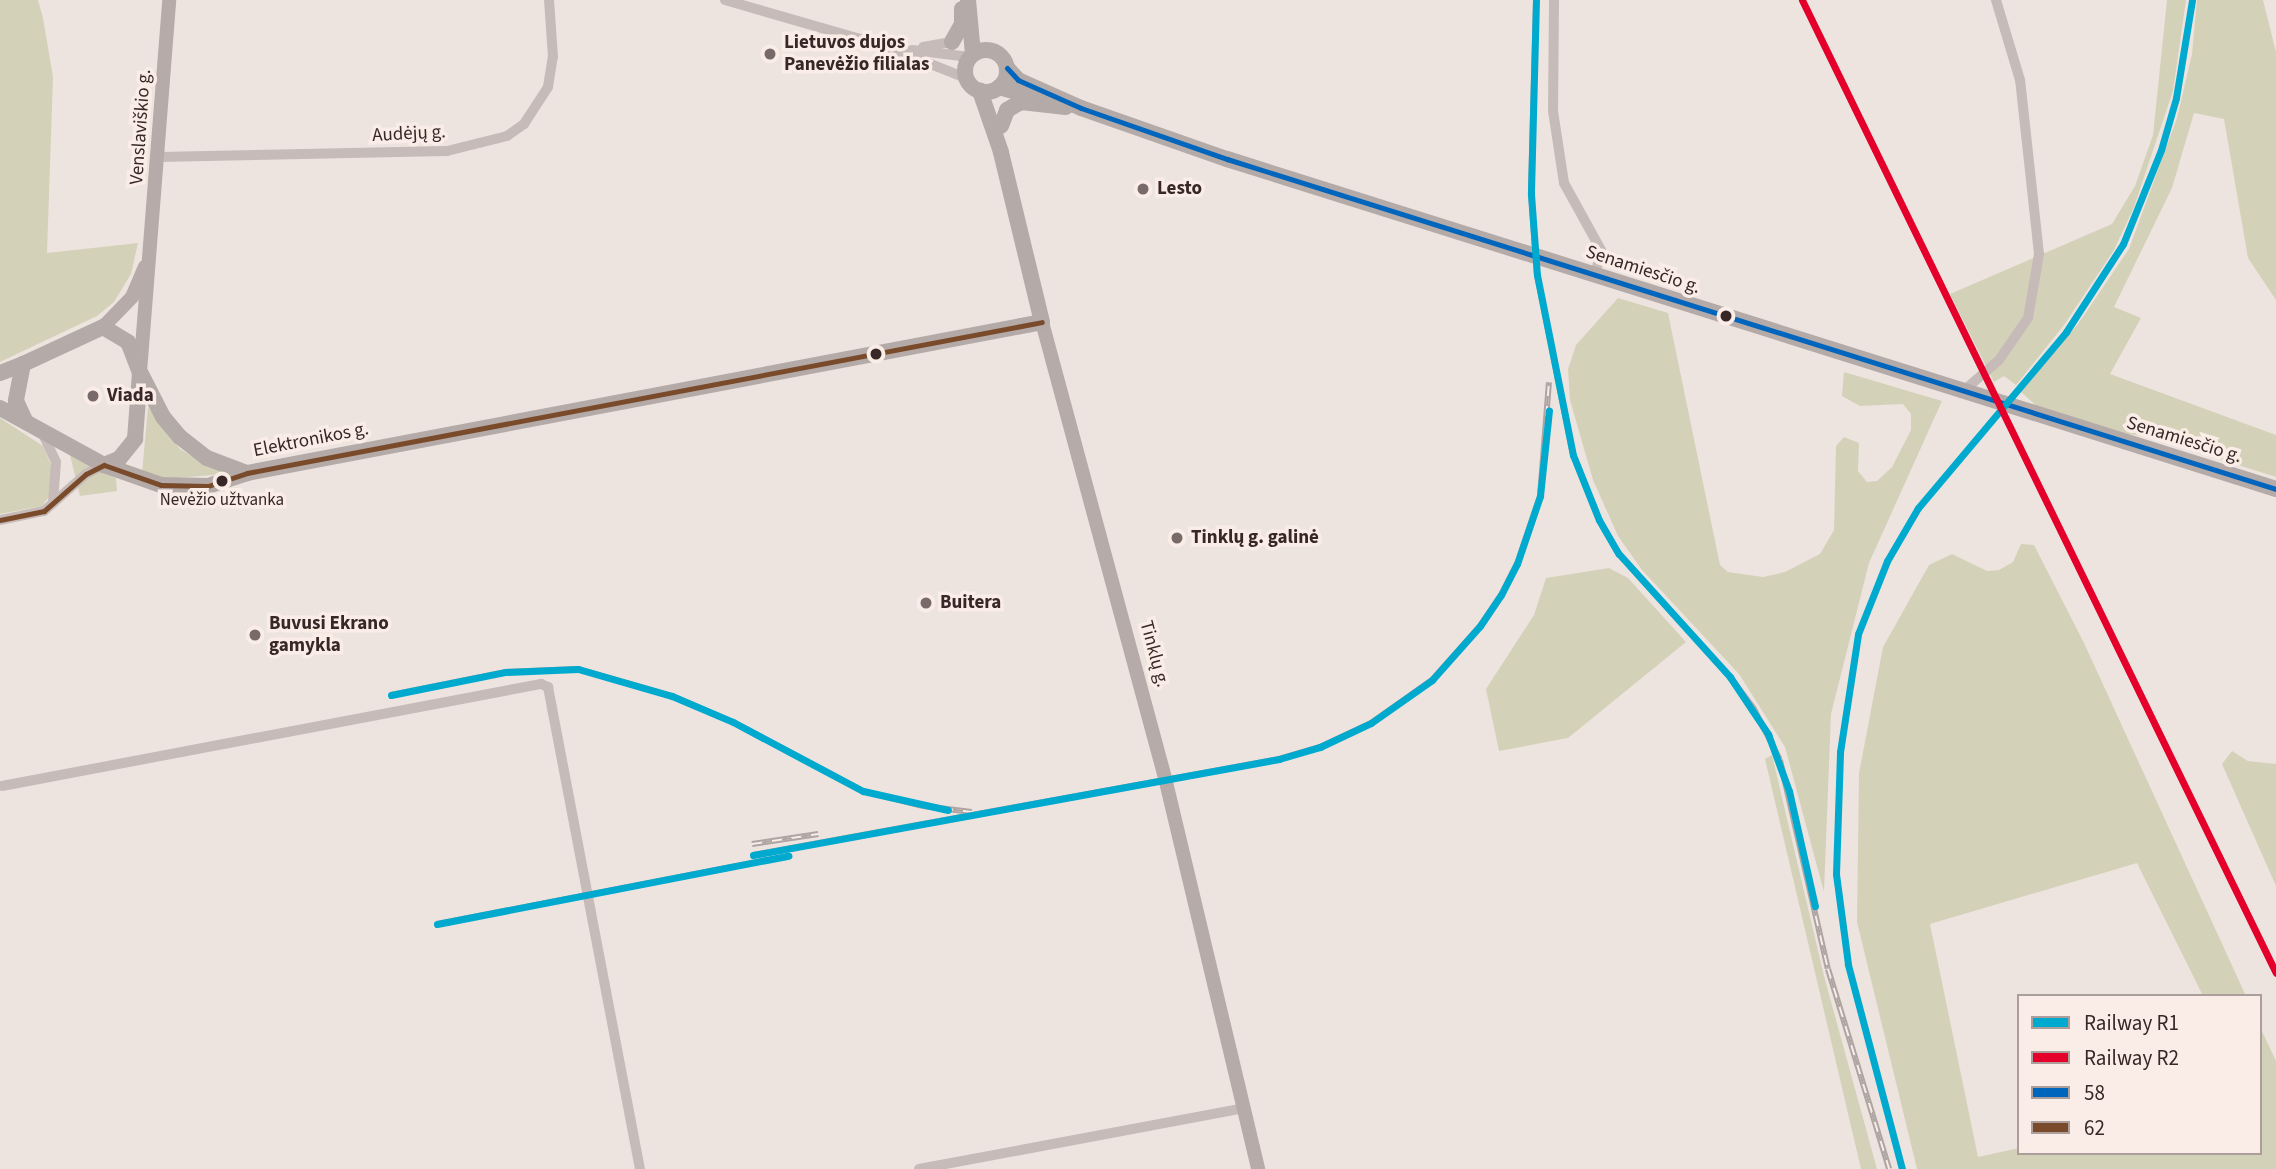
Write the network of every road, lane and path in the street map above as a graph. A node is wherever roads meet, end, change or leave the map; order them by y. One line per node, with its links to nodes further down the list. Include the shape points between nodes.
1 (169, 0): 22 (main road, Venslaviškio g.)
2 (549, 0): 22 (street, Audėjų g., via 553,57 548,87 537,108 506,136 447,150)
3 (725, 0): 10 (street)
4 (961, 0): 9 (main road, via 962,24)
5 (968, 0): 13 (main road)
6 (974, 0): 12 (main road)
7 (1554, 0): 24 (street, via 1553,111 1560,159 1564,183 1601,250)
8 (1996, 0): 30 (street, via 2020,80 2039,254 2028,318 1998,360)
9 (952, 42): 11 (street, via 933,48)
10 (888, 47): 11 (street); 15 (street)
11 (901, 47): 13 (street)
12 (991, 50): 13 (main road); 14 (main road, Senamiesčio g., via 1002,57)
13 (972, 55): 15 (main road)
14 (1007, 68): 16 (main road); 19 (main road, Senamiesčio g., via 1018,80)
15 (966, 78): 17 (main road)
16 (998, 88): 17 (main road, Senamiesčio g.); 19 (main road, Senamiesčio g.); 20 (main road, Tinklų g.)
17 (979, 91): 21 (main road, Tinklų g.)
18 (1013, 105): 19 (main road, Senamiesčio g.); 20 (main road, Tinklų g.)
19 (1073, 107): 24 (main road, Senamiesčio g.)
20 (1001, 126): 21 (main road, Tinklų g.)
21 (1001, 152): 25 (main road, Tinklų g.)
22 (158, 157): 23 (main road, Venslaviškio g.)
23 (150, 256): 26 (main road, Venslaviškio g., via 132,297); 29 (main road, Venslaviškio g.)
24 (1595, 277): 30 (main road, Senamiesčio g.)
25 (1042, 322): 34 (main road, Elektronikos g.); 39 (main road, Tinklų g., via 1166,782)
26 (103, 327): 27 (main road); 29 (main road, via 128,342)
27 (23, 364): 28 (main road); 32 (main road, via 16,401)
28 (0, 373)
29 (140, 373): 33 (main road, via 135,439 129,451); 34 (main road, Elektronikos g., via 163,417 180,437 207,458)
30 (1961, 393): 35 (main road, Senamiesčio g.)
31 (0, 408): 32 (main road)
32 (33, 425): 33 (main road); 36 (street, via 54,453 59,476)
33 (104, 465): 34 (main road, Elektronikos g., via 136,480 189,487 234,481); 36 (street, via 86,474)
34 (247, 473)
35 (2276, 489)
36 (52, 507): 37 (street)
37 (0, 520)
38 (2, 786): 40 (street, via 541,684 548,687)
39 (1245, 1108): 41 (street); 42 (main road, Tinklų g.)
40 (640, 1169)
41 (919, 1169)
42 (1258, 1169)

